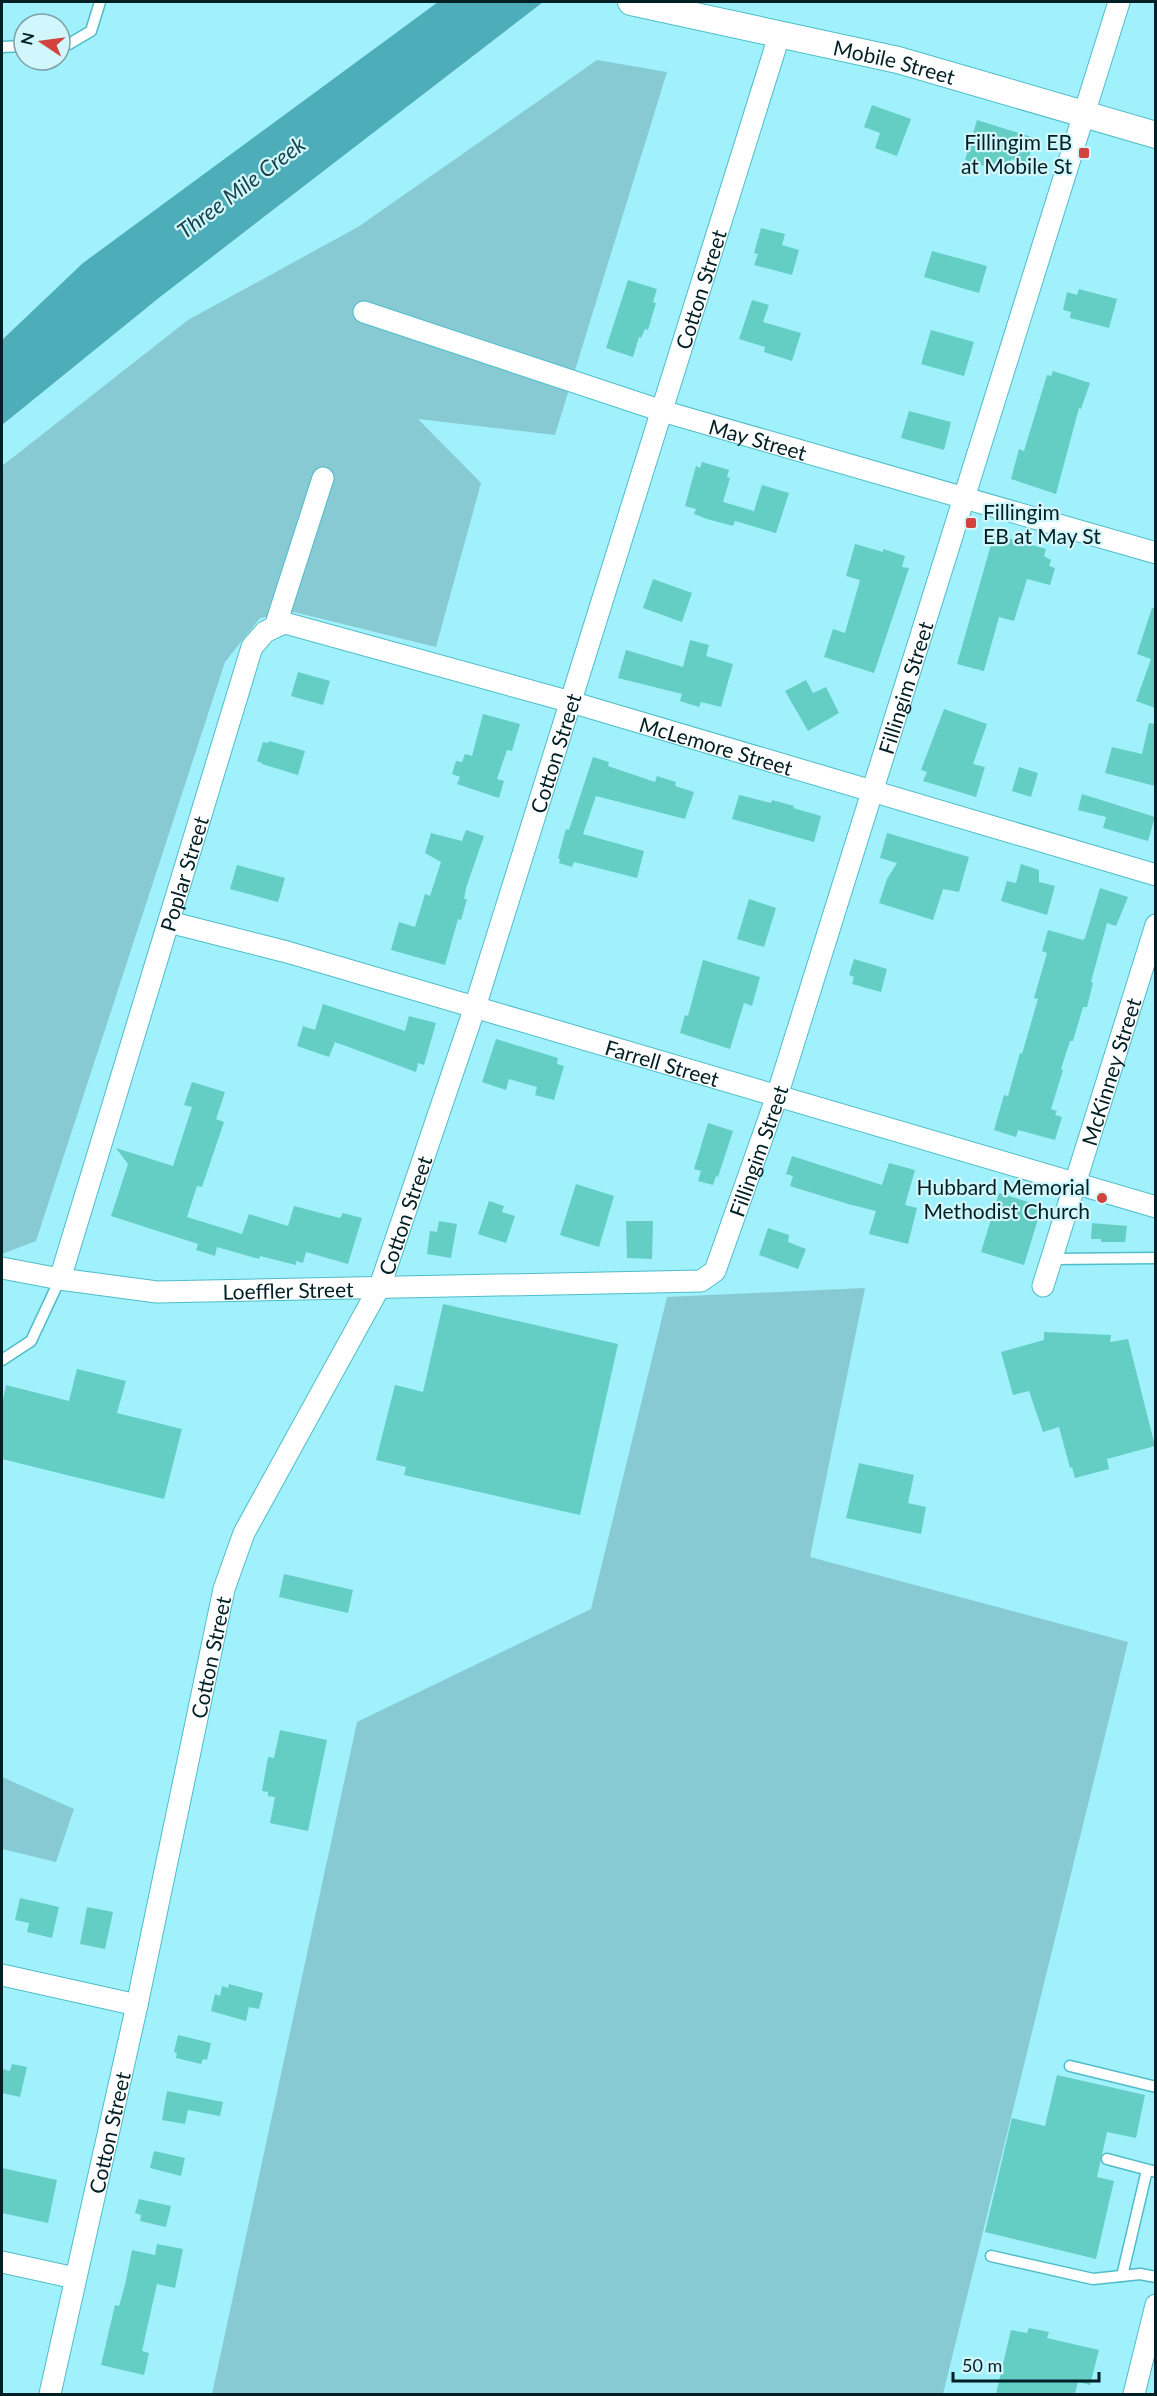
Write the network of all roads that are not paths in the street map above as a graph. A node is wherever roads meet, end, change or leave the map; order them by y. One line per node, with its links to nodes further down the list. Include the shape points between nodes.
1 (100, 2): 5 (lane, via 90,31)
2 (630, 2): 4 (street, Mobile Street)
3 (1119, 2): 6 (street, Fillingim Street)
4 (780, 33): 6 (street, Mobile Street, via 898,60); 11 (street, Cotton Street)
5 (72, 42)
6 (1083, 112): 8 (street, Mobile Street); 13 (street, Fillingim Street)
7 (1155, 123): 8 (street)
8 (1129, 127): 9 (street, Mobile Street)
9 (1155, 135)
10 (364, 312): 11 (street, May Street)
11 (662, 411): 13 (street, May Street); 16 (street, Cotton Street)
12 (323, 478): 15 (street)
13 (964, 497): 14 (street, May Street); 17 (street, Fillingim Street)
14 (1155, 553)
15 (275, 627): 16 (street, McLemore Street, via 285,623); 19 (street, Poplar Street, via 264,632 252,647)
16 (571, 702): 17 (street, McLemore Street); 21 (street, Cotton Street)
17 (872, 791): 18 (street, McLemore Street); 22 (street, Fillingim Street)
18 (1155, 875)
19 (169, 922): 21 (street, Farrell Street); 28 (street, Poplar Street)
20 (1155, 925): 23 (street, McKinney Street)
21 (475, 1007): 22 (street, Farrell Street); 30 (street, Cotton Street)
22 (777, 1096): 23 (street, Farrell Street); 29 (street, Fillingim Street, via 715,1271 701,1281)
23 (1075, 1183): 24 (street, Farrell Street); 26 (street, McKinney Street)
24 (1155, 1207)
25 (1155, 1258): 26 (lane)
26 (1051, 1259): 31 (street, McKinney Street)
27 (2, 1268): 28 (street, Loeffler Street)
28 (60, 1279): 30 (street, Loeffler Street, via 157,1292); 32 (lane, via 31,1341)
29 (612, 1283): 30 (street, Loeffler Street)
30 (380, 1286): 34 (street, Cotton Street, via 244,1533 224,1589)
31 (1043, 1286)
32 (2, 1360)
33 (2, 1975): 34 (street)
34 (137, 2005): 43 (street, Cotton Street)
35 (1070, 2066): 36 (lane)
36 (1155, 2087)
37 (1107, 2159): 38 (lane)
38 (1151, 2171): 41 (lane)
39 (991, 2256): 41 (lane, via 1093,2279)
40 (2, 2262): 43 (street)
41 (1122, 2276): 42 (lane)
42 (1155, 2277)
43 (75, 2278): 45 (street, Cotton Street)
44 (1155, 2305): 46 (street, via 1144,2372)
45 (50, 2394)
46 (1134, 2394)

